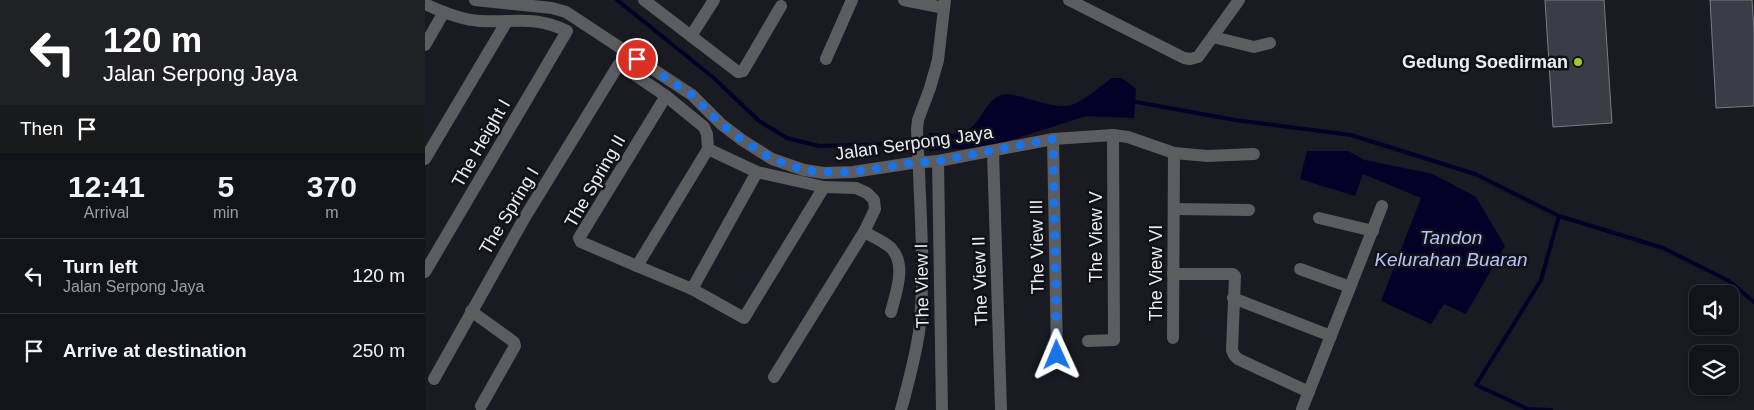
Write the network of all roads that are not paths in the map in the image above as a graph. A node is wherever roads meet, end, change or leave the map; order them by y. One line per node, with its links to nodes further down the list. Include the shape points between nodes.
1 (475, 0): 9 (street, Jalan Serpong Jaya)
2 (715, 0): 14 (street)
3 (852, 0): 18 (street)
4 (904, 0): 10 (street)
5 (1069, 0): 15 (street, via 1190,60 1198,57)
6 (1239, 0): 15 (street)
7 (646, 1): 14 (street)
8 (425, 4): 12 (street)
9 (554, 4): 22 (street, Jalan Serpong Jaya, via 692,95)
10 (945, 4): 56 (street, bridge, via 938,60 917,129 921,303 914,363)
11 (781, 6): 14 (street, via 740,72)
12 (444, 12): 13 (street, via 479,21); 17 (street)
13 (507, 21): 27 (street); 40 (street, The Height I, via 544,22 567,31)
14 (691, 36)
15 (1213, 37): 16 (street, via 1254,47)
16 (1270, 43)
17 (425, 45)
18 (826, 59)
19 (665, 96): 23 (street, via 704,127); 38 (street, The Spring II, via 579,238 581,242); 45 (street, The Spring I, via 619,64)
20 (1113, 135): 21 (street, Jalan Serpong Jaya); 25 (street, Jalan Serpong Jaya); 49 (street, The View V, via 1114,340)
21 (1053, 139): 24 (street, Jalan Serpong Jaya); 50 (street, The View III)
22 (742, 140): 28 (street); 29 (street, Jalan Serpong Jaya, via 772,159 804,170 853,172)
23 (708, 149): 28 (street); 38 (street)
24 (993, 151): 29 (street, Jalan Serpong Jaya); 58 (street, The View II)
25 (1174, 153): 26 (street, Jalan Serpong Jaya, via 1207,156); 33 (street, The View VI)
26 (1254, 154)
27 (425, 159)
28 (730, 159): 30 (street)
29 (938, 161): 57 (street, The View I)
30 (757, 172): 31 (street); 43 (street)
31 (824, 187): 37 (street, via 856,188 874,200 875,209); 43 (street, via 745,318)
32 (1381, 206): 36 (street)
33 (1173, 209): 34 (street, The View VI); 41 (street, The View VI)
34 (1249, 210)
35 (1319, 218): 36 (street)
36 (1373, 230): 42 (street)
37 (864, 232): 46 (street, via 892,249 896,256 899,274); 51 (street)
38 (637, 266): 43 (street)
39 (1300, 268): 42 (street)
40 (425, 272)
41 (1173, 274): 44 (street, via 1231,273 1235,276); 48 (street, The View VI)
42 (1350, 287): 47 (street)
43 (692, 289)
44 (1233, 298): 47 (street); 53 (street, via 1234,355)
45 (471, 310): 52 (street, The Spring I); 54 (street, via 515,346)
46 (891, 312)
47 (1331, 336): 53 (street)
48 (1173, 338)
49 (1087, 341)
50 (1057, 355)
51 (774, 377)
52 (434, 379)
53 (1309, 392): 55 (street)
54 (481, 406)
55 (1302, 409)
56 (901, 410)
57 (942, 410)
58 (1001, 410)

